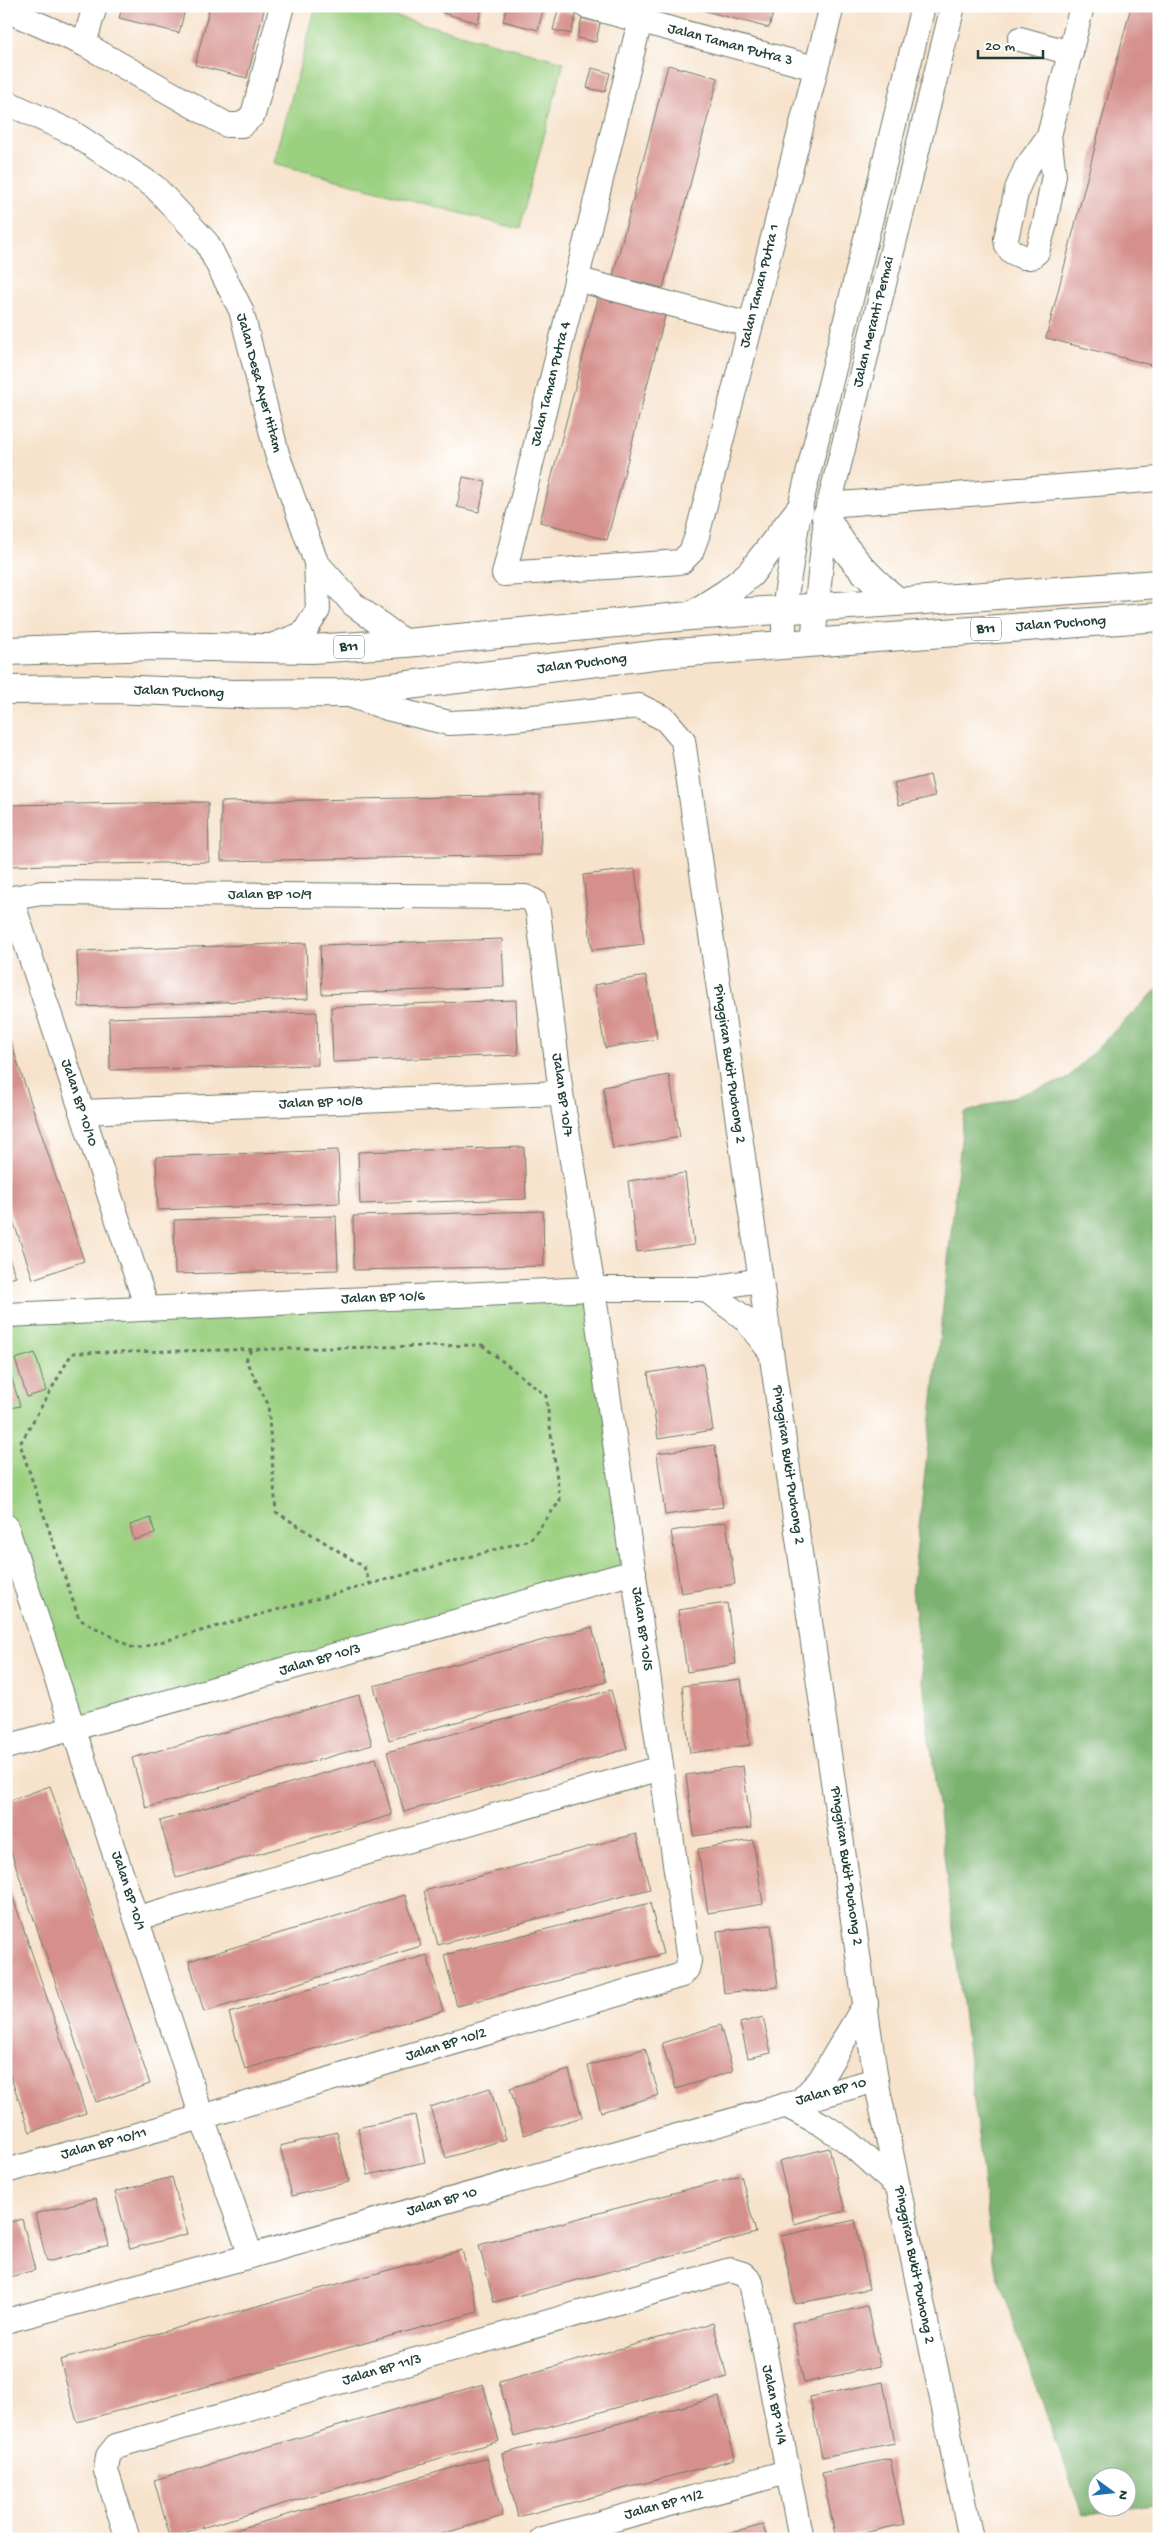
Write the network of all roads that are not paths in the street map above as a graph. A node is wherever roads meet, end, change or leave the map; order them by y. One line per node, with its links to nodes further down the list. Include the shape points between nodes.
1 (95, 6): 11 (street)
2 (282, 6): 11 (street, via 253,115 242,125 228,125)
3 (586, 6): 9 (street, Jalan Taman Putra 3)
4 (832, 6): 13 (street, Jalan Taman Putra 1)
5 (923, 6): 19 (street)
6 (953, 6): 20 (street, Jalan Meranti Permai)
7 (1082, 6): 12 (street)
8 (6, 10): 11 (street)
9 (640, 21): 13 (street, Jalan Taman Putra 3); 16 (street, Jalan Taman Putra 4)
10 (1020, 39): 12 (street)
11 (84, 44)
12 (1071, 52): 15 (street)
13 (815, 68): 17 (street, Jalan Taman Putra 1)
14 (6, 102): 21 (street, Jalan Desa Ayer Hitam, via 73,133 155,187 207,243 240,310 277,454)
15 (1049, 136)
16 (576, 279): 17 (street); 22 (street, Jalan Taman Putra 4, via 504,574)
17 (750, 325): 22 (street, Jalan Taman Putra 1, via 697,536 691,552)
18 (1159, 479): 20 (street)
19 (799, 511): 26 (street); 27 (main road, via 750,574)
20 (827, 511): 24 (main road, via 835,535 864,573); 25 (street, Jalan Meranti Permai)
21 (316, 562): 30 (street, Jalan Desa Ayer Hitam, via 352,604); 32 (street, Jalan Desa Ayer Hitam, via 318,610 303,634)
22 (681, 562)
23 (1159, 584): 24 (main road, B11)
24 (897, 601): 25 (main road, B11)
25 (814, 607): 26 (main road, B11); 29 (street, Jalan Meranti Permai)
26 (784, 609): 27 (main road, B11); 31 (street)
27 (690, 616): 30 (main road, B11)
28 (1159, 618): 29 (main road, Jalan Puchong / B11)
29 (813, 641): 31 (main road, Jalan Puchong / B11)
30 (406, 643): 32 (main road, B11, via 311,649)
31 (784, 644): 35 (main road, Jalan Puchong / B11, via 662,654)
32 (265, 648): 33 (main road, B11, via 155,646)
33 (6, 651)
34 (6, 690): 35 (main road, Jalan Puchong / B11)
35 (343, 693): 40 (street, Pinggiran Bukit Puchong 2, via 387,708 450,723 493,722 638,706 665,718 682,740)
36 (8, 898): 37 (street, Jalan BP 10/9, via 52,893 525,897); 39 (street, Jalan BP 10/10)
37 (534, 901): 38 (street, Jalan BP 10/7)
38 (561, 1094): 39 (street, Jalan BP 10/8); 41 (street, Jalan BP 10/7)
39 (81, 1112): 43 (street, Jalan BP 10/10)
40 (760, 1280): 42 (street, Jalan BP 10/6); 45 (street, Pinggiran Bukit Puchong 2)
41 (593, 1289): 42 (street, Jalan BP 10/6); 43 (street, Jalan BP 10/6); 47 (street, Jalan BP 10/5)
42 (705, 1289): 45 (street, via 744,1318)
43 (147, 1308): 44 (street, Jalan BP 10/6)
44 (6, 1315)
45 (772, 1353): 53 (street, Pinggiran Bukit Puchong 2)
46 (6, 1526): 48 (street, Jalan BP 10/1)
47 (634, 1572): 48 (street, Jalan BP 10/3); 50 (street, Jalan BP 10/5)
48 (74, 1728): 49 (street, Jalan BP 10/3); 51 (street, Jalan BP 10/1)
49 (6, 1747)
50 (661, 1768): 51 (street); 52 (street, Jalan BP 10/5, via 689,1961)
51 (138, 1918): 56 (street, Jalan BP 10/1)
52 (687, 1969): 56 (street, Jalan BP 10/2, via 682,1975)
53 (866, 2003): 54 (street, Pinggiran Bukit Puchong 2); 55 (street, via 820,2080)
54 (876, 2080): 55 (street, Jalan BP 10); 58 (street, Pinggiran Bukit Puchong 2)
55 (793, 2102): 58 (street, via 848,2142); 59 (street, Jalan BP 10)
56 (202, 2117): 57 (street, Jalan BP 10/11); 59 (street, Jalan BP 10/1)
57 (6, 2171)
58 (898, 2187): 66 (street, Pinggiran Bukit Puchong 2)
59 (251, 2256): 61 (street, Jalan BP 10)
60 (743, 2274): 62 (street, Jalan BP 11/4, via 751,2282); 63 (street, Jalan BP 11/3, via 730,2270 116,2446 108,2456 106,2471)
61 (6, 2321)
62 (786, 2472): 64 (street, Jalan BP 11/2); 65 (street, Jalan BP 11/4)
63 (128, 2539)
64 (542, 2539)
65 (801, 2539)
66 (971, 2539)

